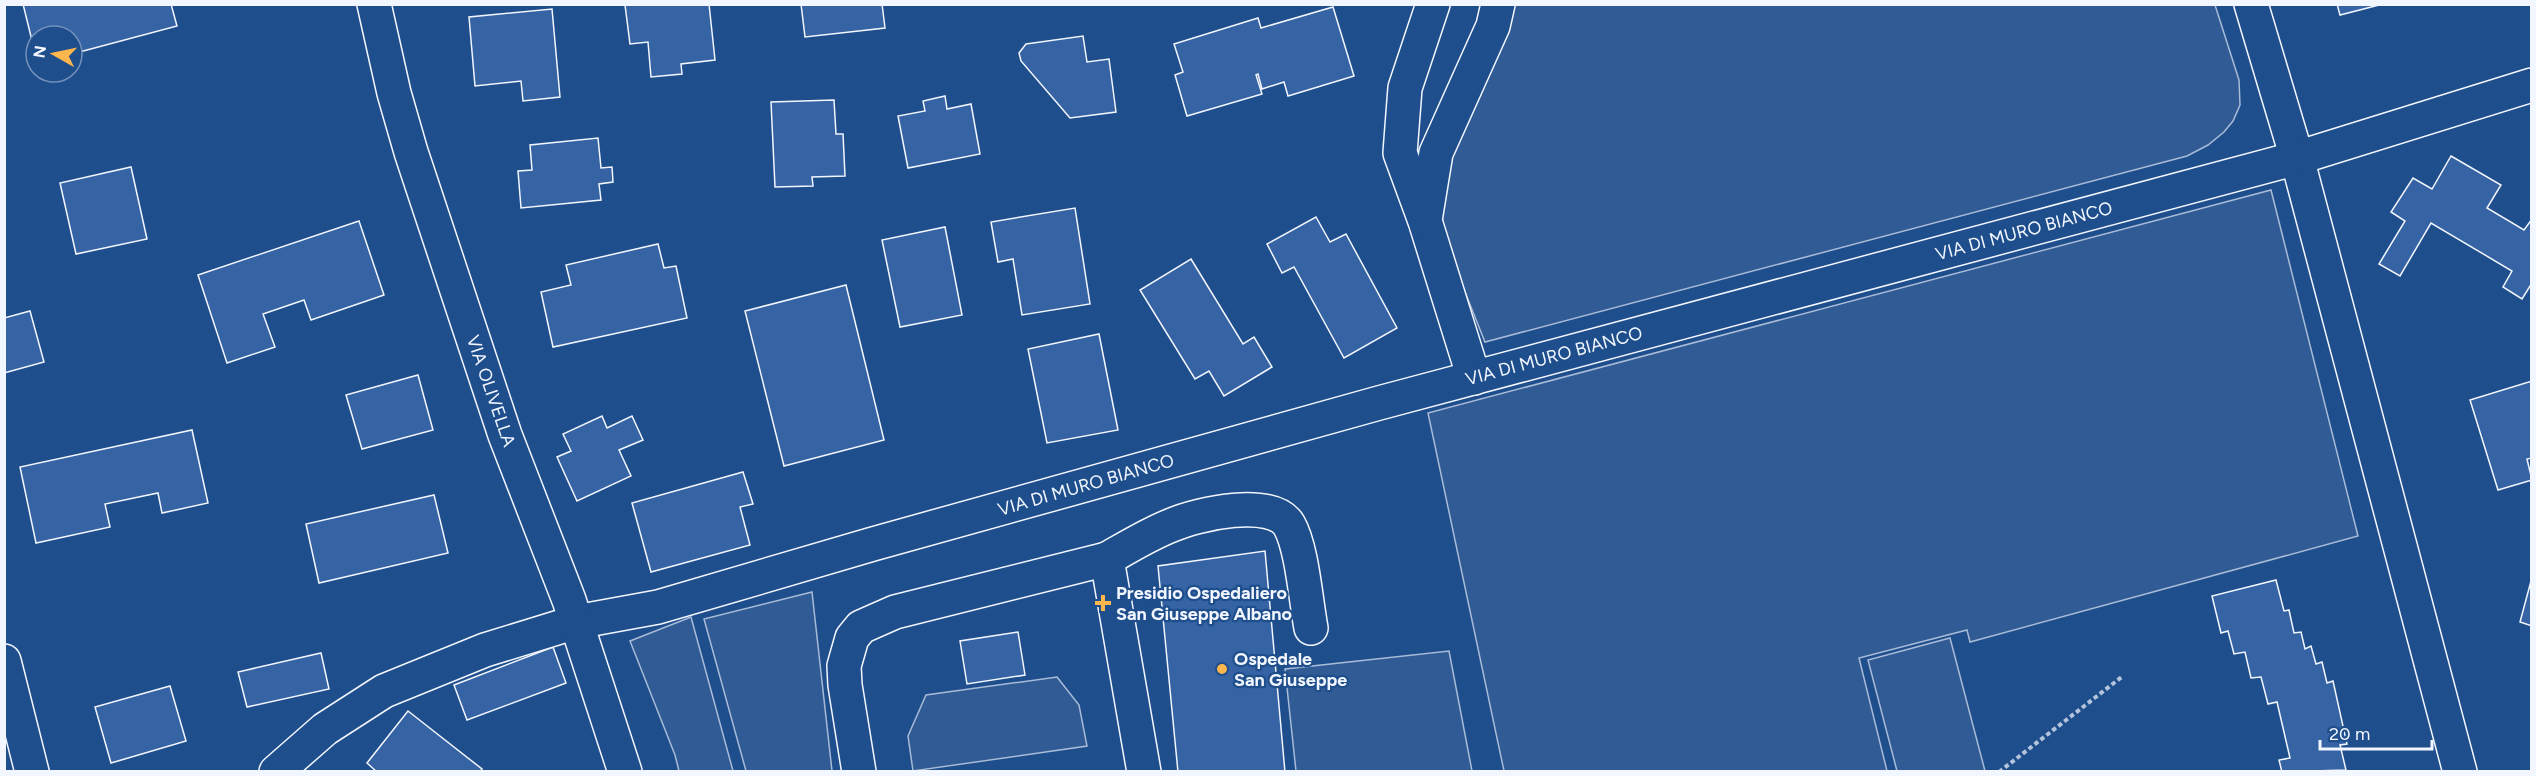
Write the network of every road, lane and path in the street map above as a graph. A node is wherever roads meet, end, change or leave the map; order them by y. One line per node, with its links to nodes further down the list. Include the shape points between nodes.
1 (374, 4): 10 (street, VIA OLIVELLA, via 411,152 505,435)
2 (1433, 4): 7 (street, via 1405,88 1400,153)
3 (1498, 4): 7 (street, via 1493,26 1436,153)
4 (2251, 4): 6 (street)
5 (2532, 85): 6 (street, VIA DI MURO BIANCO)
6 (2297, 158): 8 (street, VIA DI MURO BIANCO); 20 (street)
7 (1425, 222): 8 (street)
8 (1474, 378): 10 (street, VIA DI MURO BIANCO, via 658,607)
9 (1107, 560): 11 (street, via 1173,524 1252,509 1272,512 1285,521 1294,538); 17 (street, via 883,615 861,627 852,638 844,666); 18 (street)
10 (576, 622): 15 (street, VIA DI MURO BIANCO, via 485,650 384,691 325,729); 16 (street, VIA OLIVELLA)
11 (1311, 628)
12 (4, 661): 14 (street)
13 (2123, 676): 19 (path)
14 (32, 771)
15 (276, 771)
16 (625, 771)
17 (859, 771)
18 (1144, 771)
19 (1999, 771)
20 (2460, 771)

